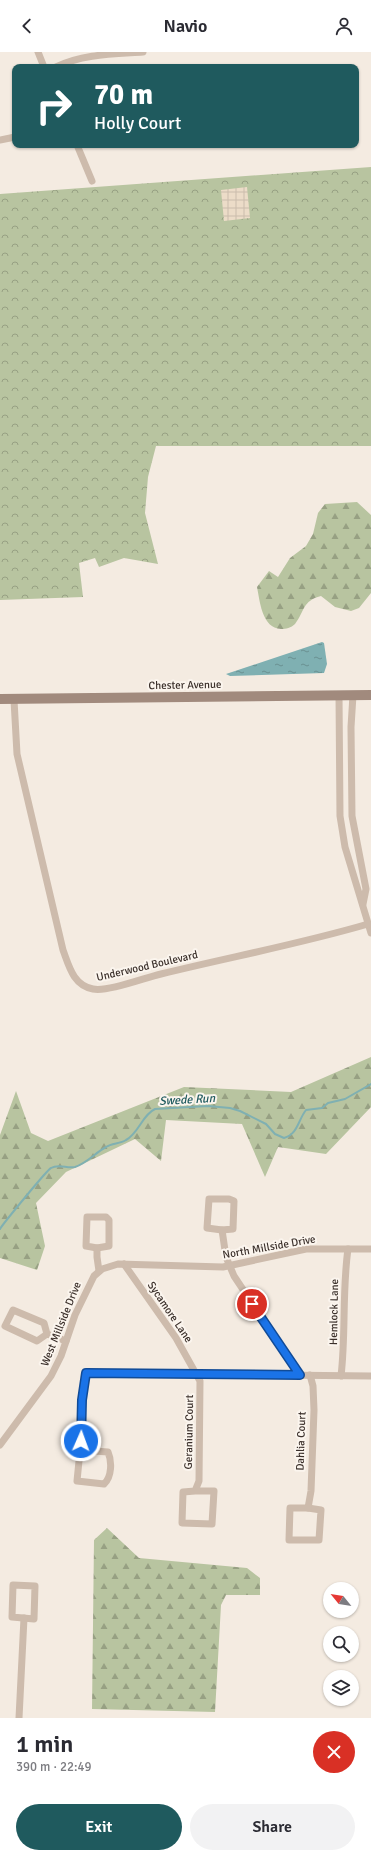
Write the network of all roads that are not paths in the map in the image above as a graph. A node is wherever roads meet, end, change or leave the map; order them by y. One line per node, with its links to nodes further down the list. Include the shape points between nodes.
1 (38, 52): 3 (street)
2 (143, 52): 4 (street, via 100,55)
3 (43, 64)
4 (64, 64)
5 (12, 138): 6 (street)
6 (0, 140)
7 (78, 148): 8 (street)
8 (92, 181)
9 (353, 695): 10 (street, Chester Avenue); 11 (street, Chester Avenue); 14 (street, via 352,816 366,889)
10 (371, 695)
11 (339, 696): 13 (street, Chester Avenue); 14 (street, via 340,816 345,847)
12 (0, 699): 13 (street, Chester Avenue)
13 (14, 700): 15 (street, Underwood Boulevard, via 20,767 61,940 73,976 86,987 102,990)
14 (363, 904): 15 (street)
15 (368, 924): 16 (street)
16 (371, 933)
17 (222, 1230): 17 (street, via 207,1228 209,1199 234,1201 233,1229); 22 (street)
18 (97, 1248): 18 (street, via 86,1246 87,1217 106,1217 110,1220 109,1246); 23 (street)
19 (348, 1249): 20 (street, North Millside Drive); 22 (street, North Millside Drive, via 306,1249); 29 (street, Hemlock Lane)
20 (371, 1249)
21 (124, 1264): 22 (street, North Millside Drive); 23 (street, North Millside Drive, via 112,1265); 26 (street, Sycamore Lane, via 176,1338)
22 (229, 1267): 27 (street)
23 (99, 1271): 25 (street, West Millside Drive, via 88,1286)
24 (47, 1334): 24 (street, via 44,1323 13,1310 5,1326 37,1341); 25 (street)
25 (66, 1340): 31 (street, West Millside Drive, via 48,1381)
26 (197, 1373): 27 (street); 32 (street, via 86,1373); 33 (street, Geranium Court, via 200,1386 199,1477)
27 (300, 1375): 28 (street)
28 (310, 1375): 29 (street); 34 (street, Dahlia Court, via 314,1410)
29 (341, 1376): 30 (street)
30 (371, 1376)
31 (0, 1445)
32 (80, 1450): 32 (street, via 77,1481 104,1484 109,1475 108,1452)
33 (196, 1490): 33 (street, via 183,1492 182,1523 212,1524 214,1491)
34 (308, 1508): 34 (street, via 290,1508 288,1540 319,1540 321,1510)
35 (24, 1618): 35 (street, via 12,1617 13,1585 35,1586 34,1619); 36 (street)
36 (19, 1718)

